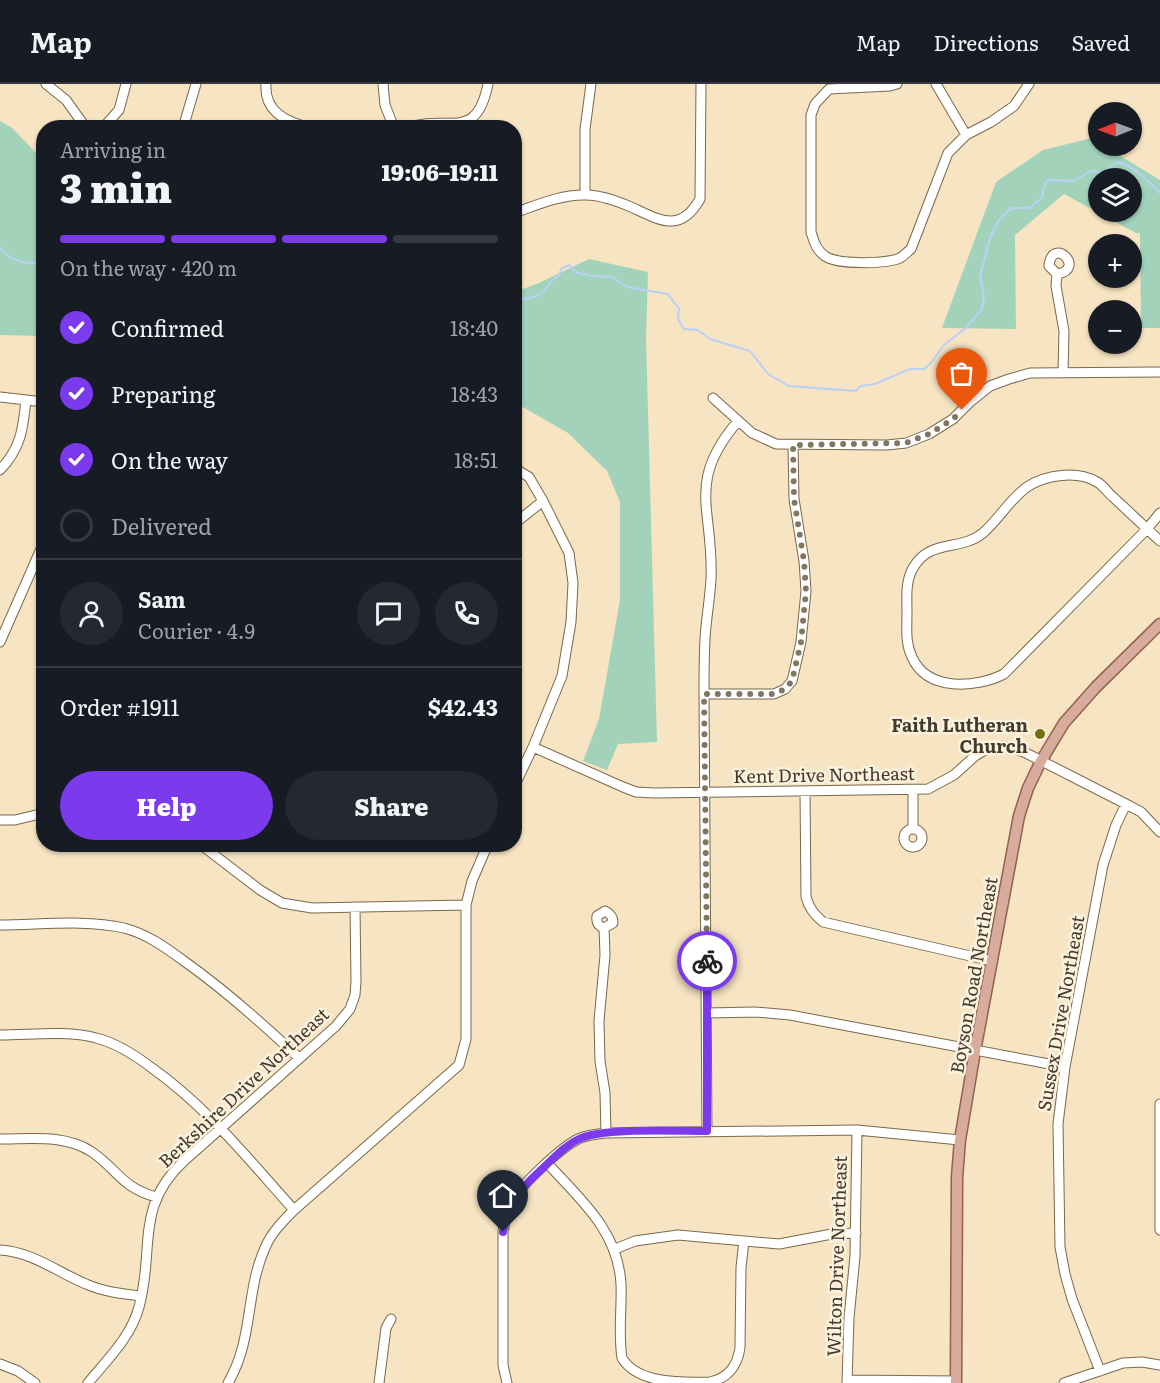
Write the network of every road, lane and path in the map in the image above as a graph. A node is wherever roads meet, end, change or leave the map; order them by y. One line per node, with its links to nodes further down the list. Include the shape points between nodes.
1 (46, 84): 12 (street, via 66,100)
2 (126, 84): 13 (street, via 119,110)
3 (196, 84): 14 (street)
4 (266, 84): 15 (street, via 268,103 278,116)
5 (383, 84): 16 (street)
6 (488, 84): 17 (street, via 479,112)
7 (591, 84): 19 (street, via 585,129)
8 (701, 84): 19 (street, via 700,199 693,212 682,220 665,222 604,197)
9 (897, 84): 18 (street, via 829,88 815,104 811,115 811,232 824,256 836,262 891,261 902,257 911,249 948,153)
10 (936, 84): 18 (street)
11 (1029, 84): 18 (street, via 1014,106)
12 (80, 120)
13 (110, 120)
14 (185, 120)
15 (289, 120)
16 (391, 120)
17 (469, 120)
18 (966, 135)
19 (585, 195): 20 (street)
20 (522, 210)
21 (1057, 274): 22 (street, via 1064,331)
22 (1063, 372): 23 (street); 29 (street, via 1030,373 990,386 953,419 906,443)
23 (1160, 372)
24 (0, 397): 26 (street)
25 (713, 398): 28 (street)
26 (26, 400): 27 (street); 30 (street, via 18,445)
27 (36, 401)
28 (738, 421): 29 (street, via 764,440); 40 (street, via 715,453 704,498 711,550)
29 (793, 445): 40 (street, via 794,499 806,591 792,681 774,694)
30 (0, 470)
31 (522, 473): 32 (street, via 529,477)
32 (543, 501): 34 (street); 41 (street, via 569,553 573,583 562,675)
33 (1160, 513): 35 (street)
34 (522, 518)
35 (1147, 529): 35 (street, via 1004,674 992,680 952,683 933,679 916,666 907,643 907,590 912,570 930,551 974,539 1026,488 1059,476 1097,482); 36 (street)
36 (1160, 541)
37 (36, 560): 39 (street)
38 (1160, 624): 42 (main road, Boyson Road Northeast, via 1064,723)
39 (0, 642)
40 (704, 694): 45 (street)
41 (533, 747): 43 (street); 45 (street, Kent Drive Northeast, via 636,792)
42 (1041, 761): 44 (street, Kent Drive Northeast, via 1012,748 995,747 975,756 938,785); 47 (street, Kent Drive Northeast); 58 (main road, Boyson Road Northeast, via 1019,816)
43 (522, 770)
44 (913, 791): 46 (street, Kent Drive Northeast); 50 (street)
45 (705, 792): 46 (street, Kent Drive Northeast); 59 (street)
46 (805, 792): 58 (street, via 806,897 822,922)
47 (1126, 804): 51 (street, Kent Drive Northeast, via 1141,812); 63 (street, Sussex Drive Northeast, via 1103,865)
48 (36, 815): 49 (street)
49 (0, 820)
50 (913, 828)
51 (1160, 832)
52 (211, 852): 55 (street, via 282,903 312,908)
53 (485, 852): 54 (street)
54 (466, 905): 55 (street); 73 (street, via 466,1039 459,1065)
55 (355, 907): 62 (street, Berkshire Drive Northeast, via 356,981 350,1009)
56 (0, 925): 62 (street, via 105,925 147,936 213,981)
57 (604, 928): 68 (street, via 599,1021)
58 (992, 961): 61 (main road, Boyson Road Northeast)
59 (708, 1013): 61 (street, via 790,1015); 67 (street)
60 (0, 1035): 65 (street, via 77,1035 106,1041 169,1080)
61 (975, 1051): 63 (street); 70 (main road, Boyson Road Northeast)
62 (299, 1058): 65 (street, Berkshire Drive Northeast)
63 (1065, 1067): 83 (street, Sussex Drive Northeast, via 1058,1124 1060,1247 1072,1299)
64 (1160, 1104): 74 (street)
65 (221, 1129): 72 (street, Berkshire Drive Northeast, via 172,1173); 73 (street)
66 (857, 1130): 67 (street); 70 (street); 75 (street, Wilton Drive Northeast)
67 (707, 1131): 68 (street)
68 (606, 1132): 71 (street, via 579,1138)
69 (0, 1139): 72 (street, via 45,1139 75,1145 91,1151 123,1182)
70 (960, 1140): 85 (main road, Boyson Road Northeast)
71 (548, 1164): 77 (street, via 590,1211); 90 (street, via 515,1196 503,1232 503,1365)
72 (156, 1197): 79 (street, Berkshire Drive Northeast)
73 (294, 1210): 88 (street, via 266,1245 259,1262 248,1331)
74 (1160, 1230)
75 (856, 1233): 76 (street, via 779,1244); 84 (street, Wilton Drive Northeast)
76 (744, 1241): 77 (street, via 678,1235 635,1241); 91 (street, via 736,1365 719,1380)
77 (615, 1249): 91 (street, via 621,1283 620,1347 626,1368 644,1381)
78 (0, 1250): 79 (street, via 27,1255 87,1285)
79 (141, 1296): 87 (street, Berkshire Drive Northeast, via 128,1333)
80 (392, 1319): 89 (street, via 386,1328)
81 (0, 1364): 86 (street)
82 (1160, 1365): 83 (street, via 1123,1363)
83 (1100, 1371): 92 (street)
84 (848, 1381): 85 (street)
85 (956, 1382)
86 (34, 1383)
87 (88, 1383)
88 (228, 1383)
89 (379, 1383)
90 (507, 1383)
91 (678, 1383)
92 (1064, 1383)

